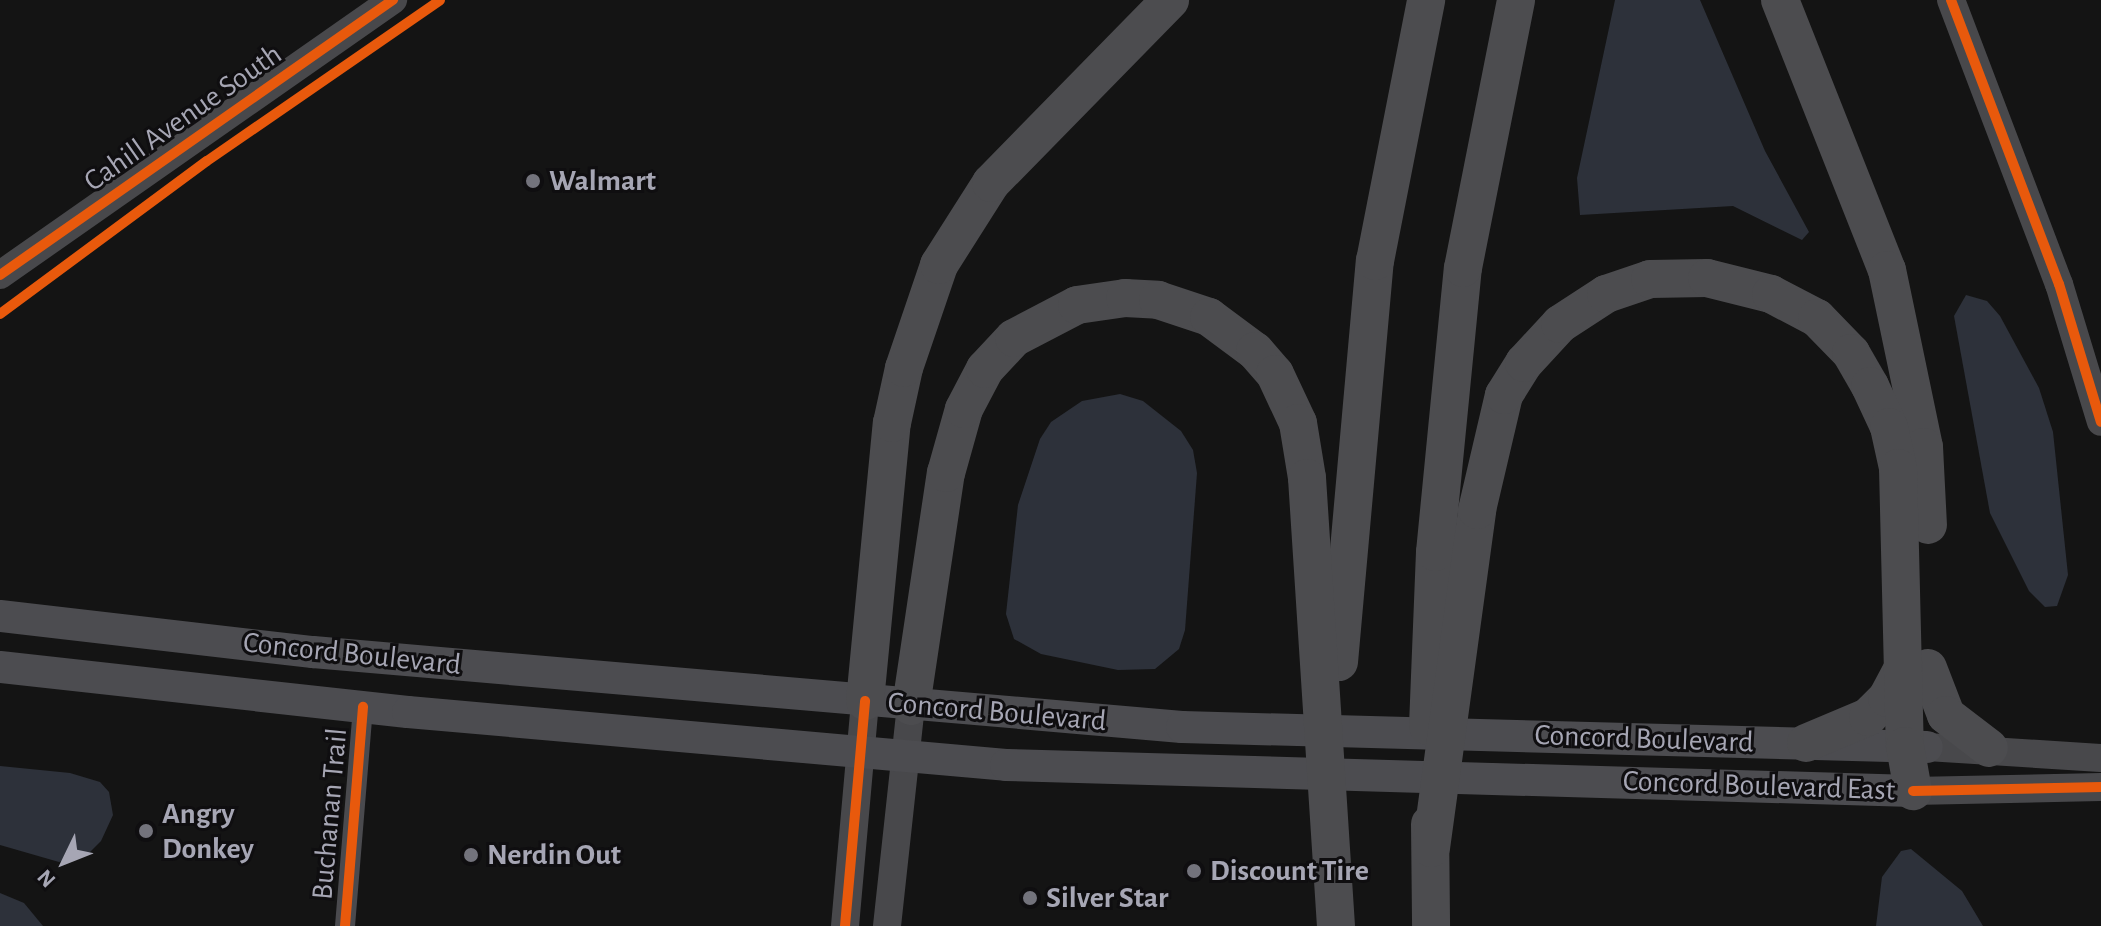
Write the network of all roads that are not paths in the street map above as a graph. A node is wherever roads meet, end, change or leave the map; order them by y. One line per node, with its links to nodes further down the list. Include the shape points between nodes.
1 (393, 0): 7 (street, Cahill Avenue South)
2 (1170, 0): 14 (highway, via 991,183 939,265 904,368 892,423)
3 (1426, 0): 10 (highway, via 1375,261)
4 (1516, 0): 11 (highway, via 1463,268)
5 (1780, 0): 12 (highway, via 1887,270 1910,361 1924,447)
6 (1951, 0): 8 (street, via 2059,284)
7 (2, 269)
8 (2101, 422)
9 (0, 616): 14 (main road, Concord Boulevard, via 313,652)
10 (1328, 657): 15 (highway, via 1304,451 1294,410 1275,374 1245,341 1209,317 1158,300 1099,300 1056,312 1014,338 972,390 946,473); 29 (highway)
11 (1443, 664): 12 (highway, via 1504,395 1524,363 1560,324 1606,294 1664,279 1707,278 1771,294 1817,318 1851,353 1889,427 1898,468); 30 (highway)
12 (1918, 664): 17 (highway, via 1879,708 1854,725); 18 (highway); 19 (highway, via 1946,715)
13 (0, 667): 16 (main road, Concord Boulevard)
14 (865, 701): 15 (main road, Concord Boulevard); 20 (street)
15 (911, 706): 17 (main road, Concord Boulevard, via 1182,727); 21 (street)
16 (363, 707): 20 (main road, Concord Boulevard); 26 (street, Buchanan Trail)
17 (1806, 743): 18 (main road, Concord Boulevard East)
18 (1916, 747): 19 (street, Concord Boulevard East); 25 (highway)
19 (1989, 748): 22 (street, Concord Boulevard East)
20 (859, 753): 21 (main road, Concord Boulevard); 27 (street)
21 (906, 758): 23 (main road, Concord Boulevard); 28 (street)
22 (2101, 758)
23 (1512, 778): 25 (main road, Concord Boulevard East)
24 (2101, 787): 25 (street, Concord Boulevard East)
25 (1913, 791)
26 (345, 926)
27 (845, 926)
28 (887, 926)
29 (1336, 926)
30 (1431, 926)

